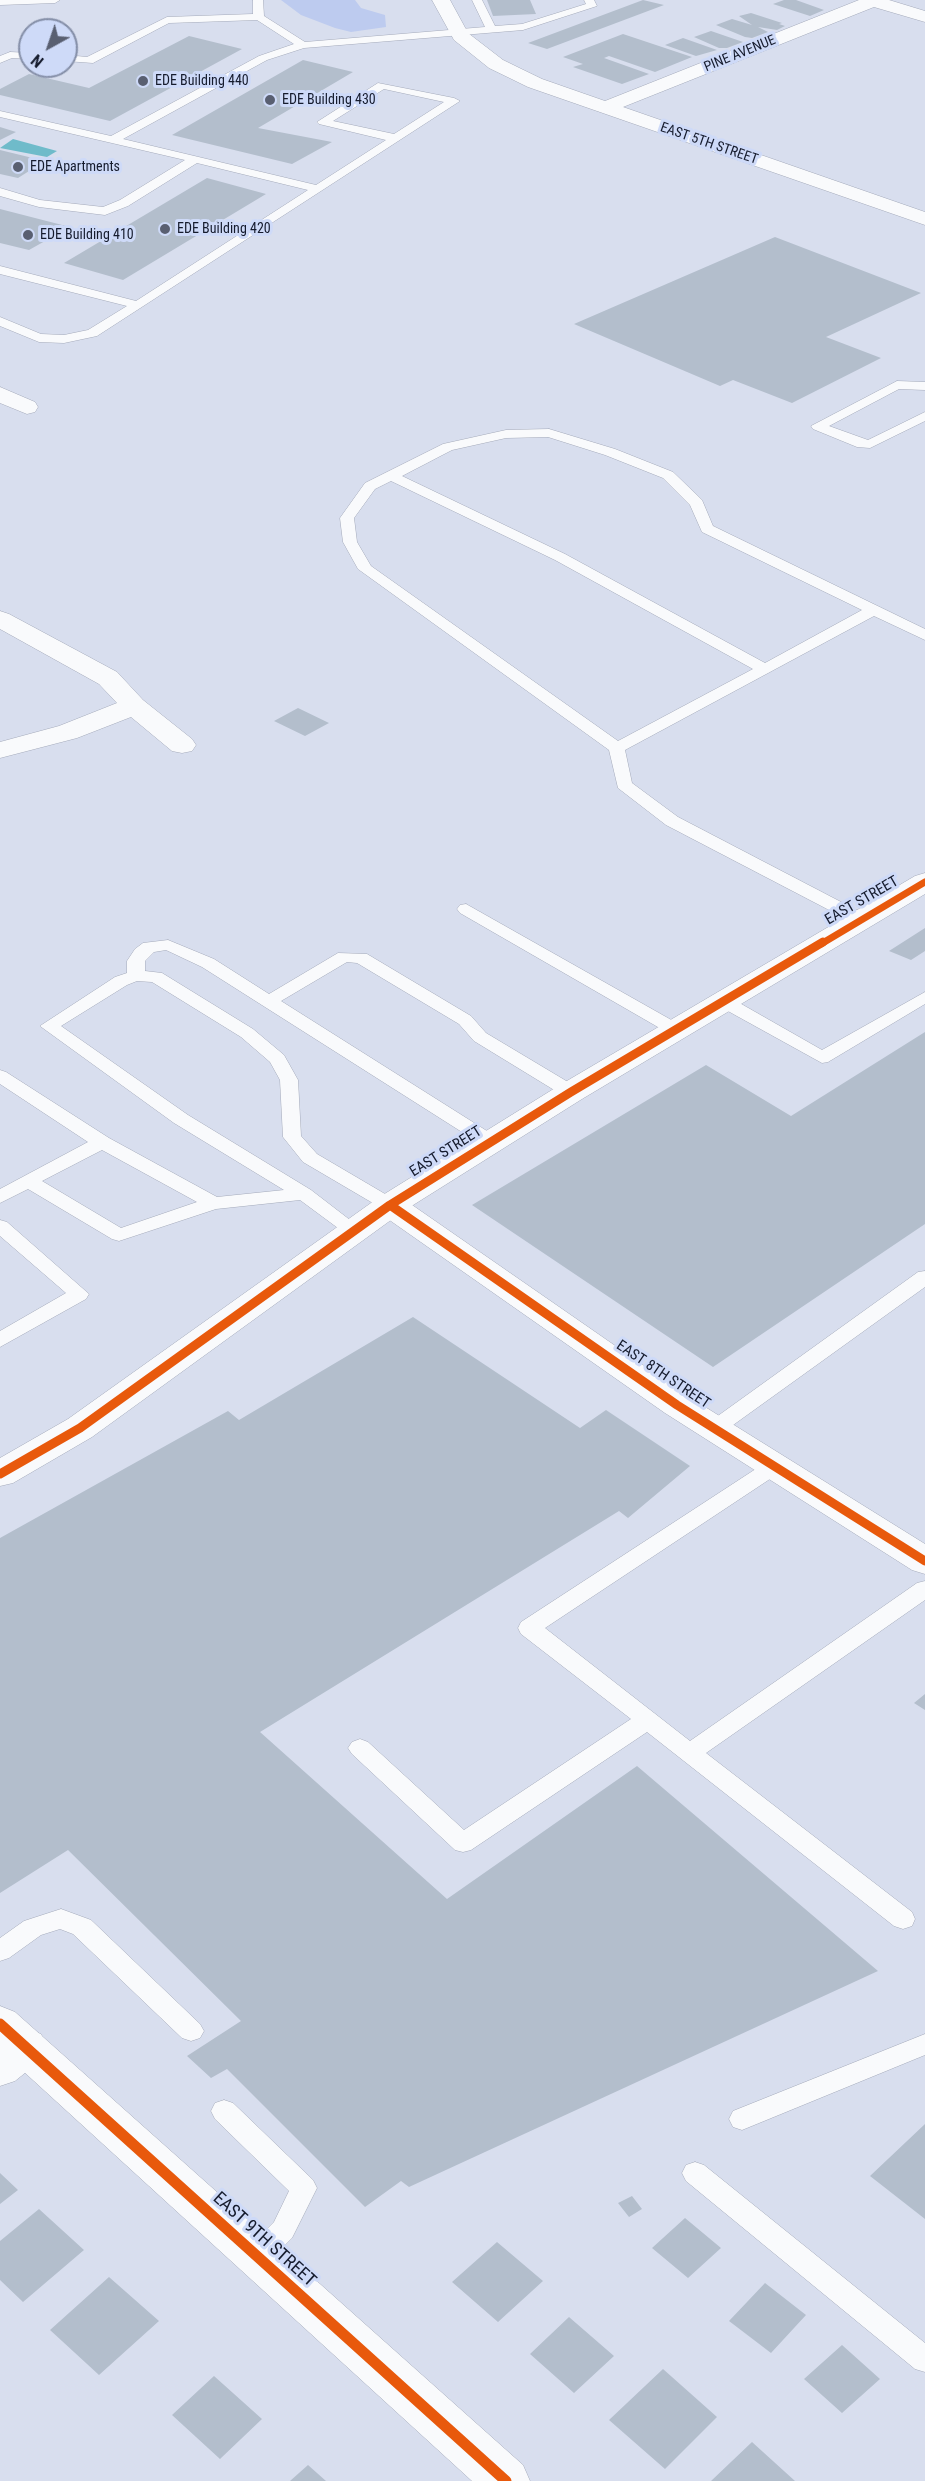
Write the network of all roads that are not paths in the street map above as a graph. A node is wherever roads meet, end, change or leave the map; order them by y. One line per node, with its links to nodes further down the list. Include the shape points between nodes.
1 (55, 0): 6 (lane)
2 (258, 0): 8 (lane)
3 (441, 0): 11 (street, EAST 5TH STREET)
4 (477, 0): 10 (lane)
5 (589, 0): 10 (lane, via 592,6 551,13 523,27)
6 (5, 1)
7 (874, 1): 9 (street); 16 (street, PINE AVENUE)
8 (259, 17): 12 (lane); 15 (lane, via 167,20 89,61)
9 (925, 18)
10 (491, 28): 11 (lane)
11 (458, 31): 12 (lane); 16 (street, EAST 5TH STREET, via 495,64)
12 (303, 45): 19 (lane, via 263,58)
13 (18, 55): 14 (lane)
14 (0, 60)
15 (78, 60)
16 (604, 108): 23 (street, EAST 5TH STREET)
17 (0, 114): 19 (lane)
18 (395, 138): 18 (lane, via 454,101 382,86 323,122); 21 (lane)
19 (112, 140): 20 (lane)
20 (195, 159): 21 (lane); 22 (lane, via 105,211 39,203)
21 (318, 189): 25 (lane)
22 (0, 192)
23 (925, 219)
24 (0, 270): 25 (lane)
25 (138, 305): 26 (lane, via 92,333 64,339 39,338)
26 (0, 321)
27 (925, 386): 30 (lane, via 897,385 818,426 870,444)
28 (0, 394): 29 (street)
29 (27, 407)
30 (925, 417)
31 (391, 476): 32 (lane, via 448,447 506,434 549,433 668,475 697,503 707,529); 35 (lane, via 560,557); 38 (lane, via 370,486 347,518 350,542 365,569)
32 (874, 610): 34 (lane); 35 (lane)
33 (0, 619): 36 (street, via 108,678)
34 (925, 635)
35 (765, 669): 38 (lane)
36 (134, 706): 37 (street); 39 (street, via 68,732)
37 (182, 745)
38 (617, 748): 42 (lane, via 624,785 672,821)
39 (0, 750)
40 (925, 882): 42 (street, EAST STREET)
41 (466, 909): 47 (lane)
42 (860, 919): 46 (street, EAST STREET)
43 (136, 976): 45 (lane, via 136,961 141,953 149,947 168,945 208,963); 53 (lane, via 121,981 49,1026 181,1119); 56 (lane, via 156,977 247,1032 278,1059 289,1080 292,1137 310,1158)
44 (925, 998): 46 (lane, via 822,1058)
45 (269, 1001): 49 (lane, via 344,957 361,958 465,1020 480,1037); 51 (lane)
46 (723, 1001): 47 (street, EAST STREET)
47 (676, 1030): 49 (street, EAST STREET)
48 (0, 1076): 50 (lane)
49 (571, 1092): 51 (street, EAST STREET)
50 (102, 1142): 52 (lane); 55 (lane)
51 (491, 1142): 56 (street, EAST STREET)
52 (28, 1181): 54 (lane); 55 (lane, via 119,1235)
53 (304, 1194): 55 (lane); 58 (lane)
54 (0, 1197)
55 (214, 1203)
56 (390, 1205): 58 (street, EAST STREET); 61 (street, EAST 8TH STREET)
57 (0, 1226): 60 (lane, via 79,1294)
58 (353, 1230): 63 (street, EAST STREET, via 80,1428)
59 (925, 1277): 61 (lane)
60 (0, 1340)
61 (715, 1428): 62 (street, EAST 8TH STREET)
62 (775, 1466): 64 (street, EAST 8TH STREET); 66 (lane, via 528,1628)
63 (0, 1474)
64 (925, 1561)
65 (925, 1588): 68 (lane)
66 (647, 1720): 67 (lane, via 463,1843); 68 (lane)
67 (360, 1748)
68 (689, 1753): 69 (lane)
69 (903, 1919)
70 (0, 1951): 71 (lane, via 33,1928 61,1919 82,1927)
71 (191, 2031)
72 (925, 2044): 75 (lane)
73 (9, 2046): 77 (street, EAST 9TH STREET)
74 (224, 2111): 77 (lane, via 304,2188 283,2230)
75 (742, 2120)
76 (695, 2173): 78 (lane)
77 (257, 2256): 79 (street, EAST 9TH STREET)
78 (925, 2361)
79 (506, 2481)

